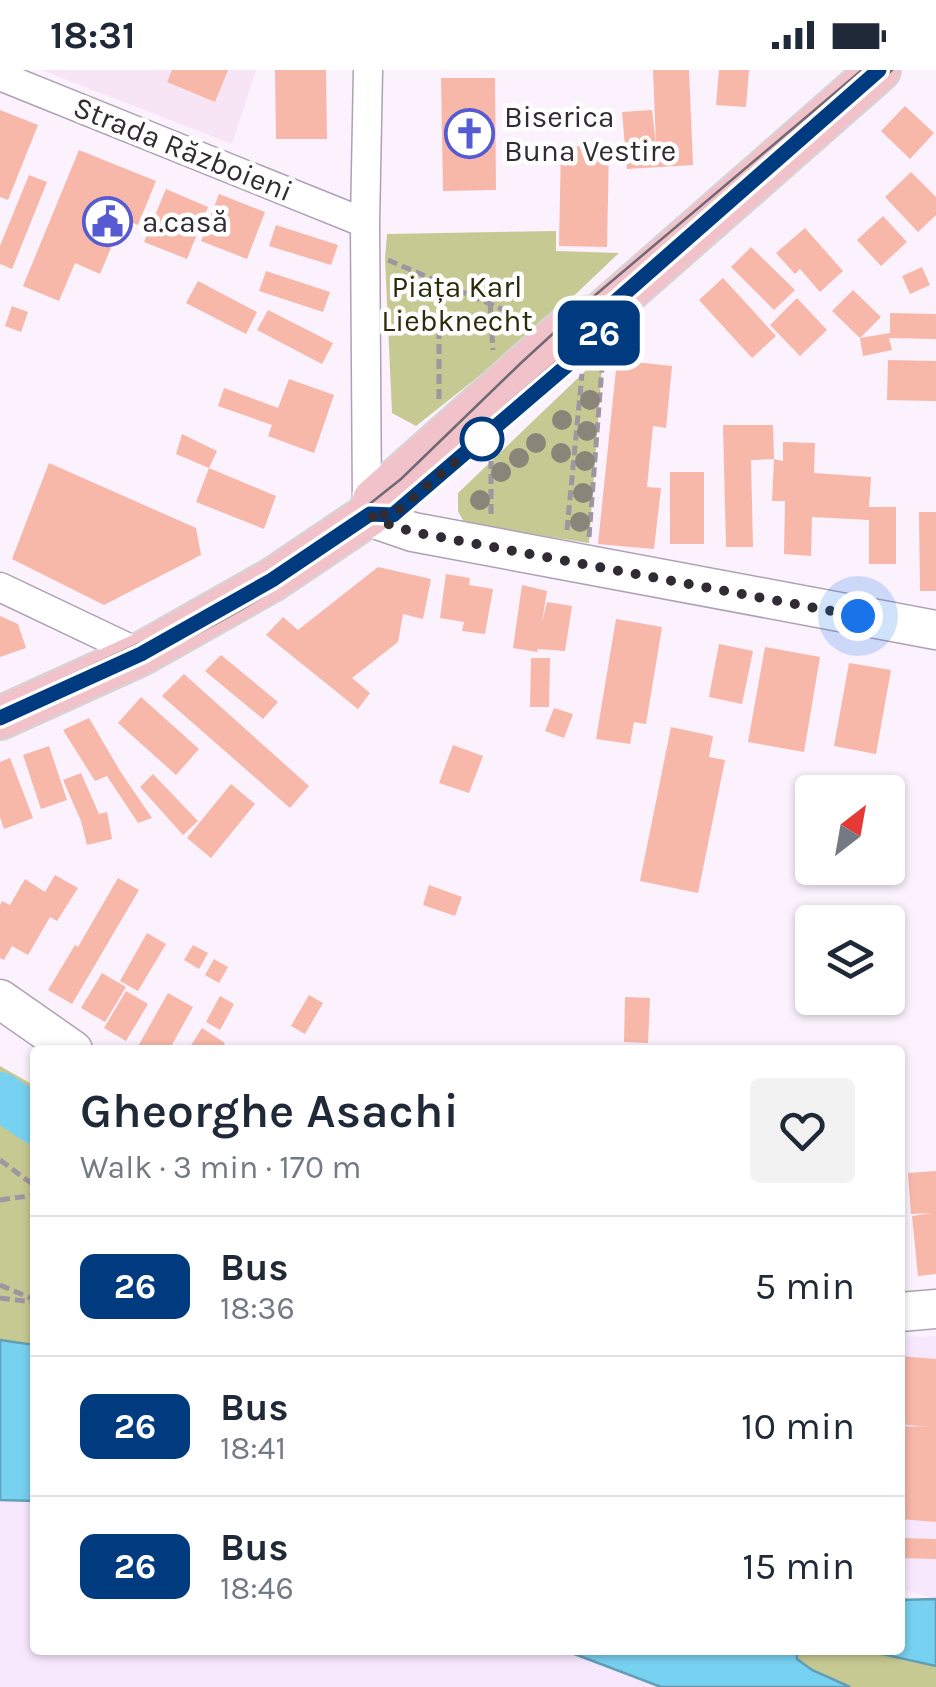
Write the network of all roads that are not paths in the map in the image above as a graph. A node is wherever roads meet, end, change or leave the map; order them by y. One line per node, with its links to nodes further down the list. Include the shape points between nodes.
1 (368, 70): 4 (street)
2 (879, 70): 5 (main road, via 599,338 393,515)
3 (0, 76): 4 (street, Strada Războieni)
4 (366, 223): 5 (street)
5 (370, 514): 7 (street, via 413,532 574,552); 8 (main road, via 272,580)
6 (0, 587): 8 (street)
7 (936, 630)
8 (141, 654): 9 (main road)
9 (0, 718)
10 (0, 999): 11 (street)
11 (66, 1045)
12 (936, 1309): 13 (street)
13 (905, 1312)

